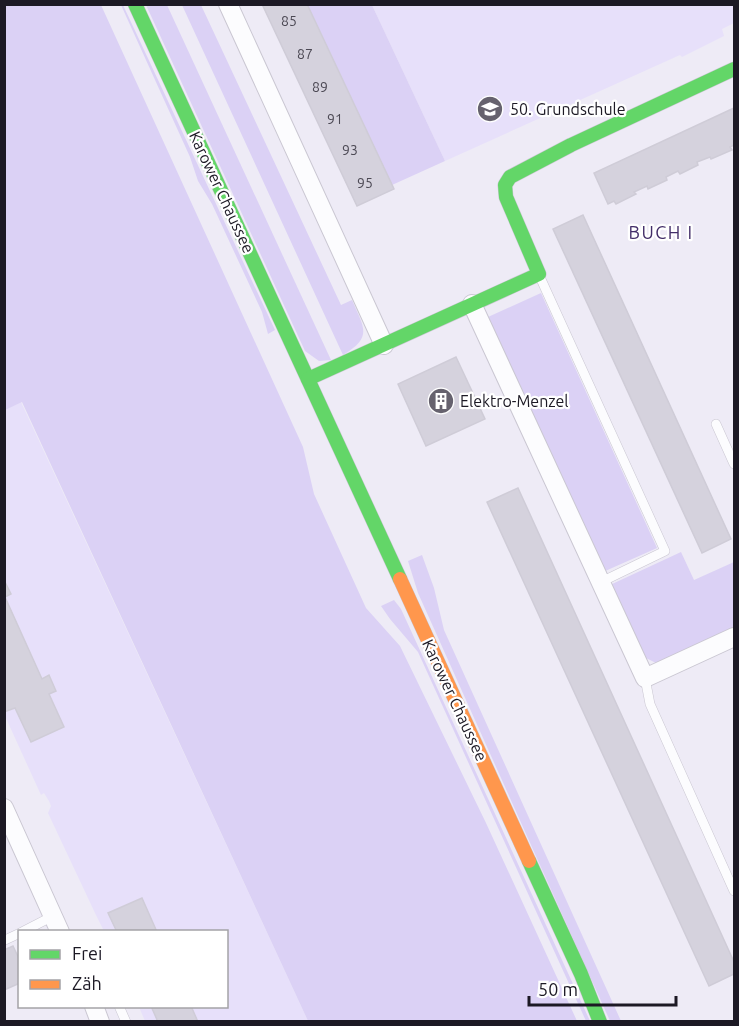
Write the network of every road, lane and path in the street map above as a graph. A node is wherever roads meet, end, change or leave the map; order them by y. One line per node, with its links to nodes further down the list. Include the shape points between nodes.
1 (135, 4): 7 (main road, Karower Chaussee)
2 (228, 4): 6 (street)
3 (735, 69): 4 (main road, via 510,177 505,185 506,196)
4 (539, 274): 5 (main road); 10 (lane, via 665,551)
5 (472, 304): 6 (main road); 10 (street)
6 (384, 345): 7 (main road)
7 (308, 379): 19 (main road, Karower Chaussee)
8 (716, 424): 9 (lane)
9 (735, 464)
10 (601, 582): 12 (street)
11 (735, 637): 12 (street)
12 (645, 678): 14 (lane, via 650,704)
13 (4, 808): 15 (street)
14 (735, 891)
15 (57, 924): 16 (lane)
16 (30, 930)
17 (120, 1008): 18 (lane)
18 (126, 1022)
19 (600, 1022)

